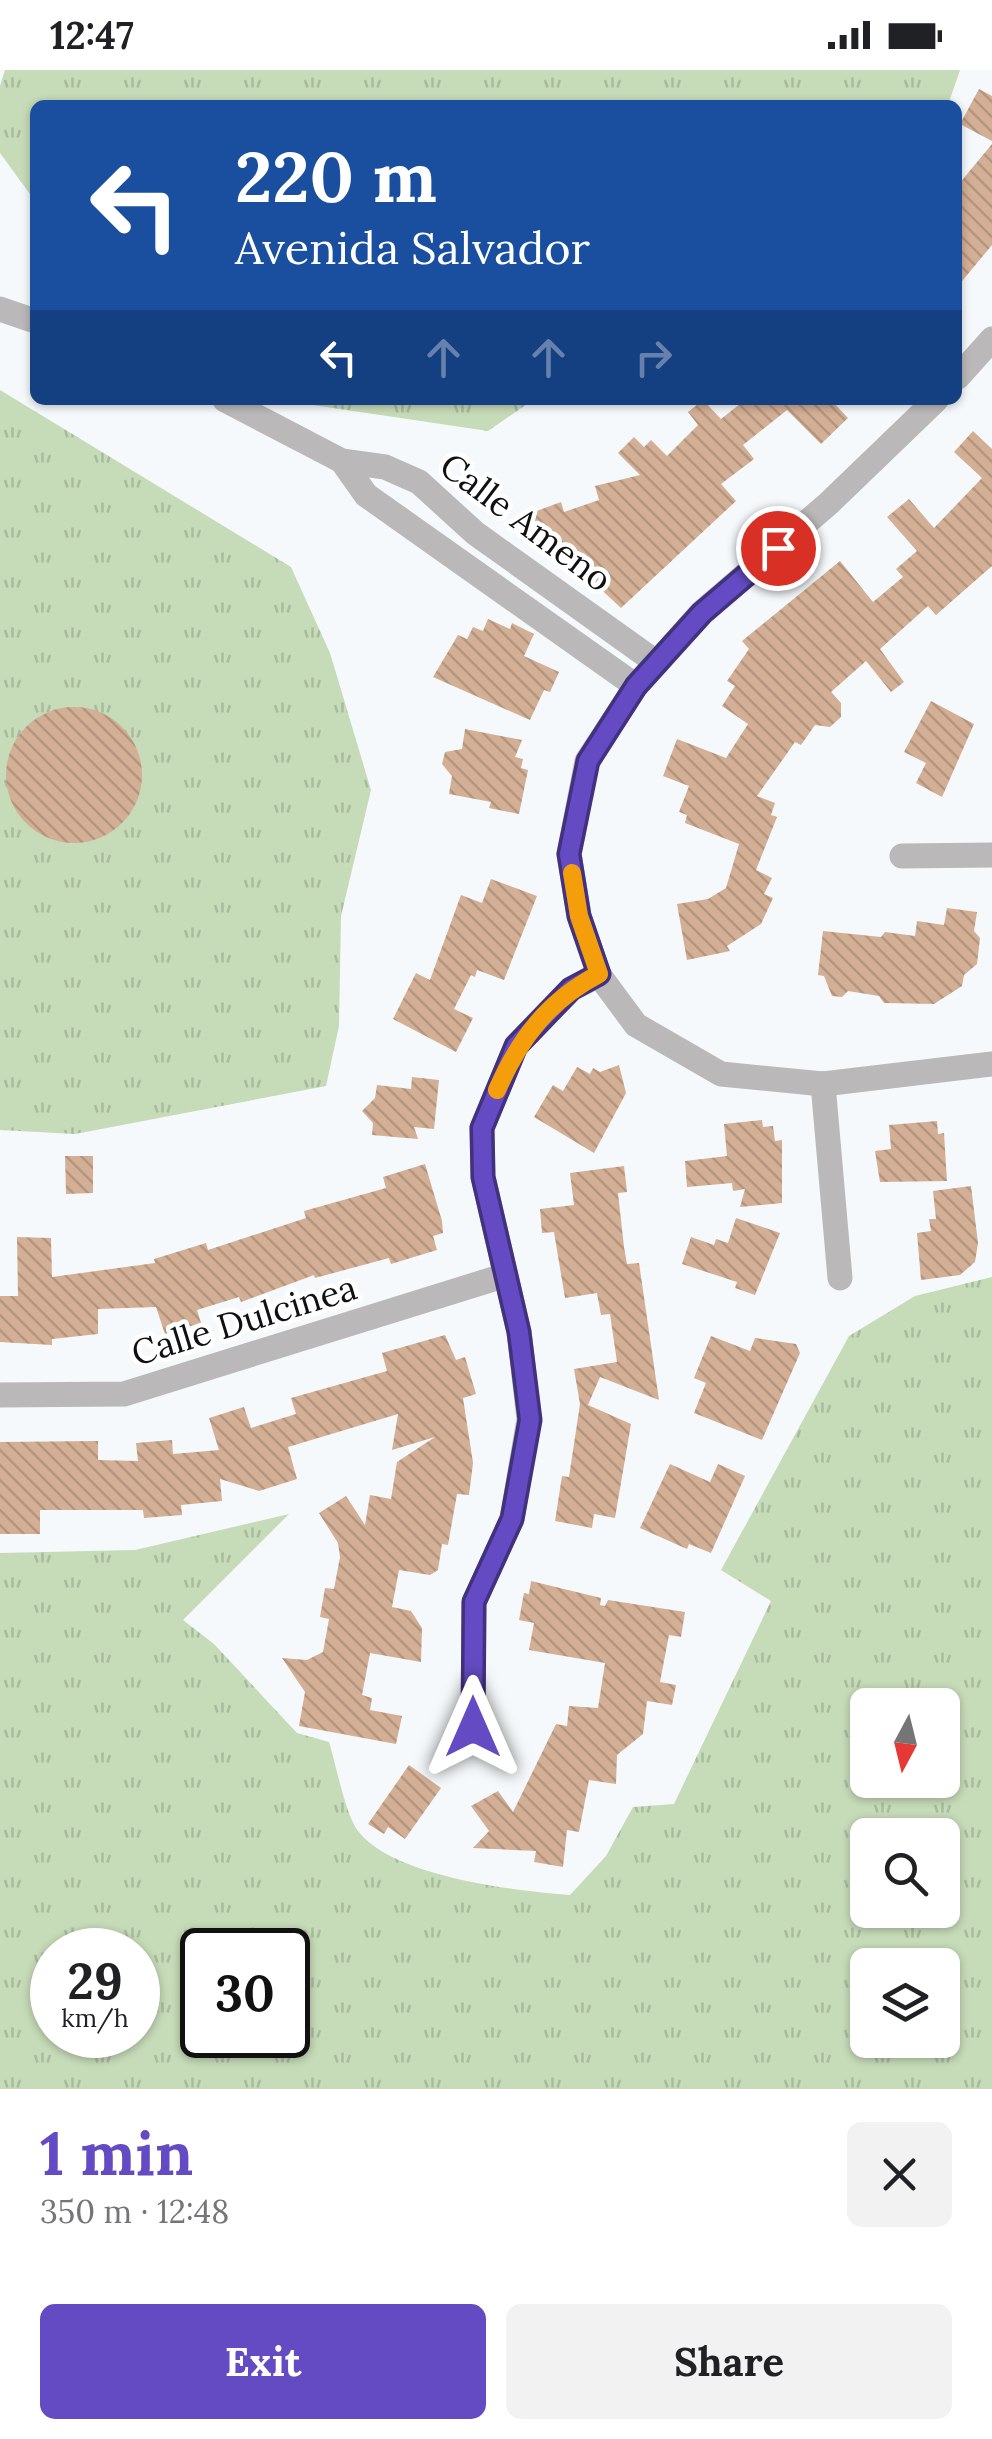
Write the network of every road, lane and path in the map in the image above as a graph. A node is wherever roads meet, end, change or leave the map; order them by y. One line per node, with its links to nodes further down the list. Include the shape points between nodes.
1 (0, 309): 2 (street)
2 (30, 319)
3 (992, 339): 4 (street)
4 (962, 372)
5 (236, 405): 7 (street, Calle Ameno)
6 (931, 405): 8 (street, via 702,613)
7 (342, 461): 8 (street, Calle Ameno, via 385,467 419,482 475,533); 9 (street, Calle Ameno, via 366,495)
8 (657, 663): 9 (street)
9 (636, 686): 12 (street, via 588,761 569,854 579,916)
10 (992, 855): 11 (street)
11 (902, 856)
12 (599, 974): 14 (street, via 636,1025 722,1074); 15 (street, via 571,989 516,1046 482,1128 483,1177)
13 (992, 1064): 14 (street)
14 (823, 1084): 16 (street)
15 (503, 1276): 17 (street, Calle Dulcinea, via 124,1394); 18 (street, via 519,1332 530,1420 512,1519 474,1602)
16 (840, 1278)
17 (0, 1395)
18 (473, 1727)

